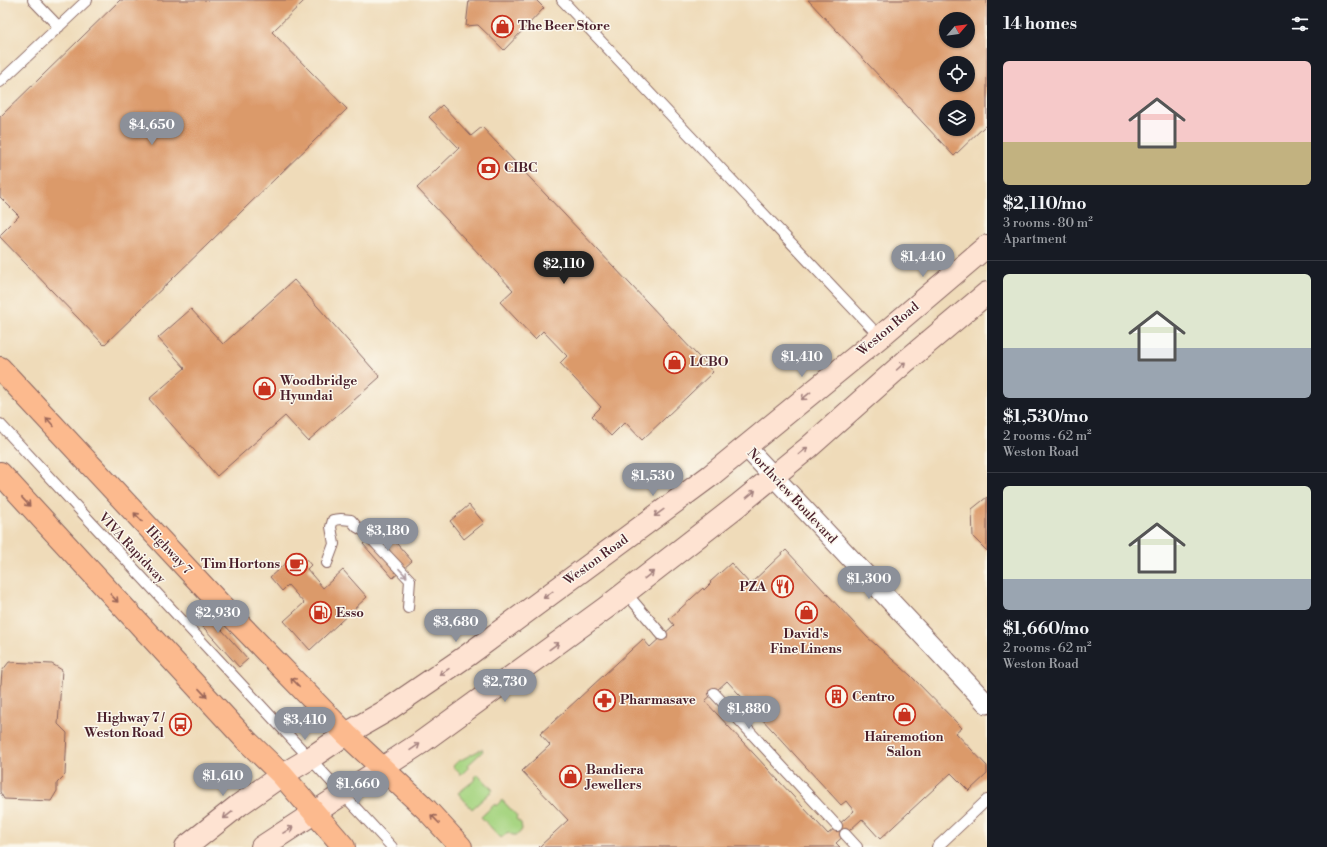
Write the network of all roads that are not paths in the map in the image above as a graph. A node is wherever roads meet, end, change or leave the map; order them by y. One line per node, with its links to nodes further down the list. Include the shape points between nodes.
1 (32, 0): 4 (lane)
2 (87, 0): 4 (lane)
3 (562, 0): 8 (lane)
4 (59, 27): 5 (lane)
5 (0, 82)
6 (987, 246): 8 (main road, Weston Road)
7 (987, 292): 13 (main road, one-way to 7)
8 (880, 337): 11 (main road, Weston Road, one-way to 11)
9 (0, 368): 20 (main road, Highway 7, one-way to 9, via 218,603)
10 (0, 424): 21 (lane, VIVA Rapidway)
11 (745, 446): 13 (street, Northview Boulevard); 20 (main road, Weston Road, one-way to 20, via 710,476 468,655 386,711)
12 (0, 473): 23 (main road, one-way to 23, via 246,740)
13 (773, 476): 15 (main road, one-way to 13); 19 (street, Northview Boulevard)
14 (326, 563): 16 (lane, one-way to 16, via 334,544 331,527 333,520 351,520 410,580)
15 (626, 593): 17 (lane); 22 (main road, one-way to 15)
16 (408, 608)
17 (662, 635)
18 (714, 693): 27 (lane)
19 (987, 704)
20 (346, 734): 21 (main road, Weston Road); 22 (main road, Highway 7)
21 (309, 759): 23 (main road, Weston Road); 24 (lane, VIVA Rapidway)
22 (383, 769): 24 (main road); 33 (main road, Highway 7, one-way to 22)
23 (282, 775): 26 (main road); 29 (main road, Weston Road, one-way to 29)
24 (343, 795): 26 (main road); 32 (lane, VIVA Rapidway)
25 (987, 800): 35 (lane)
26 (314, 814): 30 (main road, one-way to 26); 31 (main road)
27 (837, 826)
28 (845, 834): 34 (lane)
29 (186, 847)
30 (262, 847)
31 (344, 847)
32 (392, 847)
33 (462, 847)
34 (857, 847)
35 (937, 847)

